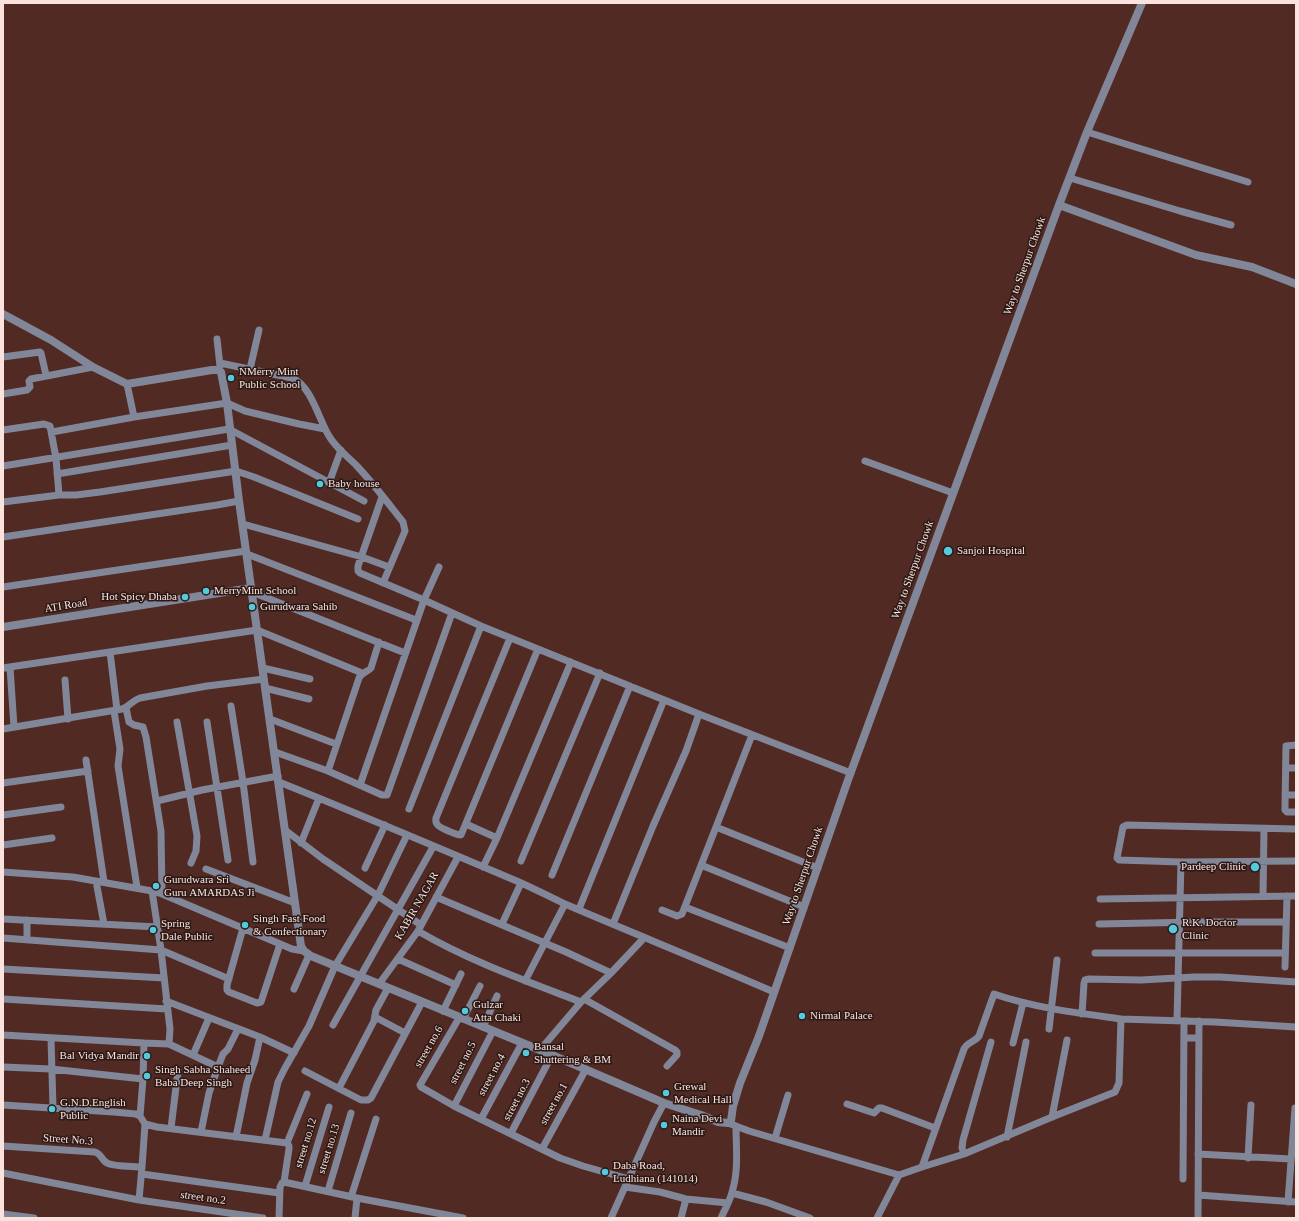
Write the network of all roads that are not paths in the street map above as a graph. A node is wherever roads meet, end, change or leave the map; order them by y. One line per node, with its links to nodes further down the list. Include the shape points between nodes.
1 (1142, 3): 2 (street, Way to Sherpur Chowk)
2 (1087, 132): 3 (street, Way to Sherpur Chowk); 4 (street)
3 (1070, 178): 5 (street, Way to Sherpur Chowk); 6 (street)
4 (1248, 182)
5 (1059, 206): 7 (street, via 1196,255 1252,267); 33 (street, Way to Sherpur Chowk)
6 (1231, 225)
7 (1296, 284)
8 (5, 317): 13 (street, via 51,340)
9 (259, 330): 14 (street)
10 (217, 339): 12 (street)
11 (3, 358): 16 (street, via 40,352)
12 (220, 363): 14 (street); 15 (street)
13 (93, 367): 16 (street); 17 (street)
14 (250, 369): 22 (street, via 298,381 316,407)
15 (221, 372): 17 (street, via 212,370); 19 (street)
16 (46, 375): 18 (street, via 30,380 30,387 27,390)
17 (128, 384): 20 (street)
18 (3, 394)
19 (227, 403): 20 (street); 21 (street); 22 (street, via 253,413)
20 (134, 417): 24 (street)
21 (229, 429): 25 (street); 27 (street); 32 (street)
22 (325, 429): 26 (street)
23 (3, 430): 24 (street, via 48,424)
24 (52, 432): 27 (street)
25 (232, 445): 30 (street); 31 (street)
26 (341, 450): 32 (street); 35 (street)
27 (56, 458): 29 (street); 31 (street)
28 (865, 461): 33 (street)
29 (3, 466)
30 (236, 471): 34 (street, via 100,492); 36 (street); 39 (street)
31 (57, 474): 34 (street)
32 (329, 482): 37 (street)
33 (953, 493): 91 (street, Way to Sherpur Chowk)
34 (59, 495): 38 (street)
35 (382, 497): 43 (street); 44 (street, via 405,526)
36 (239, 500): 40 (street); 41 (street)
37 (364, 501)
38 (3, 502)
39 (358, 519)
40 (243, 524): 42 (street); 43 (street)
41 (3, 537)
42 (246, 552): 47 (street); 48 (street); 51 (street)
43 (362, 558): 44 (street); 46 (street, via 358,571)
44 (390, 567): 46 (street)
45 (439, 567): 49 (street)
46 (383, 583): 49 (street)
47 (3, 587)
48 (251, 590): 53 (street, ATI Road); 54 (street); 56 (street)
49 (424, 600): 50 (street); 51 (street)
50 (452, 613): 52 (street); 95 (street, via 388,793 384,796)
51 (416, 620): 59 (street)
52 (481, 626): 55 (street); 103 (street)
53 (3, 627)
54 (257, 630): 58 (street); 62 (street); 64 (street)
55 (510, 638): 57 (street); 106 (street, via 436,821 438,825 459,836)
56 (379, 642): 59 (street); 64 (street, via 371,668)
57 (538, 649): 60 (street); 106 (street)
58 (110, 652): 61 (street); 74 (street)
59 (405, 653): 95 (street)
60 (571, 662): 63 (street); 114 (street)
61 (6, 668): 80 (street)
62 (263, 668): 65 (street); 66 (street)
63 (600, 673): 68 (street); 120 (street)
64 (362, 674): 83 (street)
65 (264, 679): 69 (street); 73 (street, via 140,698)
66 (310, 679)
67 (65, 680): 76 (street)
68 (630, 686): 71 (street); 132 (street)
69 (265, 688): 70 (street); 77 (street)
70 (309, 699)
71 (664, 700): 75 (street); 150 (street)
72 (231, 706): 93 (street)
73 (126, 708): 74 (street); 101 (street, via 129,722 145,730)
74 (115, 711): 76 (street); 136 (street, via 120,745 118,766)
75 (699, 714): 82 (street); 159 (street)
76 (68, 719): 80 (street)
77 (270, 719): 83 (street); 85 (street)
78 (177, 722): 97 (street)
79 (207, 722): 96 (street)
80 (14, 727): 81 (street)
81 (3, 729)
82 (752, 734): 91 (street); 108 (street)
83 (336, 744): 90 (street)
84 (1296, 745): 87 (street, via 1286,746)
85 (275, 752): 90 (street); 92 (street)
86 (86, 760): 89 (street)
87 (1286, 768): 88 (street); 98 (street)
88 (1296, 768)
89 (88, 771): 94 (street); 134 (street)
90 (328, 771): 95 (street)
91 (851, 773): 130 (street, Way to Sherpur Chowk)
92 (278, 779): 93 (street); 100 (street); 111 (street)
93 (242, 782): 96 (street); 123 (street)
94 (3, 783)
95 (360, 785)
96 (217, 787): 97 (street); 119 (street)
97 (190, 793): 101 (street); 125 (street, via 198,841)
98 (1285, 795): 99 (street); 104 (street, via 1286,811)
99 (1296, 795)
100 (319, 798): 107 (street); 115 (street)
101 (157, 801): 138 (street, via 161,831)
102 (61, 807): 105 (street)
103 (409, 809)
104 (1296, 812)
105 (3, 814)
106 (466, 824): 114 (street)
107 (385, 826): 112 (street); 129 (street)
108 (716, 827): 126 (street); 130 (street)
109 (1264, 829): 110 (street); 121 (street); 124 (street, via 1127,825 1123,827 1118,860)
110 (1296, 829)
111 (285, 830): 115 (street); 146 (street)
112 (407, 835): 117 (street); 139 (street)
113 (52, 838): 116 (street)
114 (497, 838): 127 (street)
115 (301, 843): 139 (street)
116 (3, 845)
117 (433, 847): 118 (street); 151 (street)
118 (458, 857): 127 (street); 143 (street, KABIR NAGAR)
119 (228, 860)
120 (521, 861)
121 (1263, 861): 122 (street); 124 (street); 140 (street)
122 (1296, 861)
123 (253, 862)
124 (1181, 862): 144 (street)
125 (191, 863)
126 (701, 865): 148 (street); 149 (street)
127 (483, 867): 135 (street)
128 (206, 868): 146 (street)
129 (365, 868)
130 (818, 868): 149 (street, Way to Sherpur Chowk)
131 (3, 872): 133 (street)
132 (552, 875)
133 (96, 881): 134 (street); 157 (street)
134 (104, 882): 136 (street)
135 (521, 883): 147 (street); 158 (street)
136 (137, 887): 137 (street)
137 (152, 891): 138 (street); 161 (street)
138 (162, 894): 162 (street)
139 (378, 895): 151 (street); 177 (street)
140 (1263, 896): 141 (street); 144 (street)
141 (1287, 896): 142 (street); 156 (street)
142 (1296, 896)
143 (436, 897): 158 (street); 163 (street, KABIR NAGAR)
144 (1179, 898): 145 (street); 155 (street)
145 (1100, 899)
146 (295, 903): 171 (street, via 301,946)
147 (565, 904): 150 (street); 167 (street)
148 (685, 907): 152 (street, via 682,914 677,916); 169 (street)
149 (804, 907): 169 (street, Way to Sherpur Chowk)
150 (579, 909): 159 (street)
151 (399, 910): 163 (street); 182 (street)
152 (662, 910)
153 (3, 919): 154 (street)
154 (27, 920): 157 (street); 166 (street)
155 (1180, 922): 156 (street); 160 (street); 173 (street)
156 (1286, 922): 174 (street)
157 (104, 924): 161 (street)
158 (502, 924): 167 (street)
159 (613, 924): 165 (street)
160 (1099, 924)
161 (158, 927): 170 (street)
162 (243, 928): 168 (street); 185 (street)
163 (420, 928): 175 (street, KABIR NAGAR); 186 (street, via 454,951)
164 (3, 938): 166 (street)
165 (644, 938): 180 (street); 193 (street)
166 (27, 939): 170 (street)
167 (545, 943): 180 (street); 186 (street)
168 (280, 944): 171 (street); 185 (street, via 261,1002 257,1003 229,992)
169 (790, 948): 193 (street, Way to Sherpur Chowk)
170 (161, 950): 183 (street); 185 (street)
171 (306, 953): 177 (street); 192 (street)
172 (1095, 953): 173 (street)
173 (1179, 953): 174 (street); 184 (street)
174 (1285, 953): 178 (street)
175 (398, 959): 188 (street, KABIR NAGAR); 189 (street)
176 (1057, 960): 200 (street)
177 (335, 966): 182 (street); 229 (street, via 309,1026)
178 (1285, 967)
179 (3, 969): 183 (street)
180 (611, 973): 196 (street)
181 (461, 974): 189 (street)
182 (360, 976): 188 (street); 209 (street)
183 (164, 978): 199 (street)
184 (1178, 978): 187 (street, via 1220,977); 202 (street, via 1086,979); 207 (street)
185 (229, 979)
186 (525, 981): 196 (street)
187 (1296, 982)
188 (379, 984): 191 (street)
189 (456, 985): 201 (street)
190 (480, 986): 205 (street)
191 (388, 988): 197 (street); 203 (street, via 377,1006)
192 (294, 989)
193 (774, 992): 257 (street, Way to Sherpur Chowk, via 740,1083 733,1106)
194 (497, 996): 210 (street)
195 (3, 1000): 199 (street)
196 (582, 1001): 228 (street); 232 (street, via 675,1050 677,1055)
197 (422, 1002): 201 (street); 215 (street)
198 (1022, 1003): 200 (street); 226 (street); 259 (street, via 994,994 979,1036 964,1049)
199 (167, 1005): 204 (street); 227 (street)
200 (1051, 1008): 202 (street); 213 (street)
201 (443, 1011): 205 (street)
202 (1082, 1014): 206 (street)
203 (375, 1017): 215 (street); 240 (street)
204 (209, 1018): 212 (street); 230 (street)
205 (461, 1018): 210 (street); 247 (street, street no.6, via 420,1085)
206 (1121, 1019): 207 (street); 253 (street, via 1119,1083 1115,1092)
207 (1181, 1021): 208 (street); 219 (street)
208 (1199, 1021): 211 (street); 220 (street)
209 (333, 1025)
210 (483, 1027): 214 (street)
211 (1296, 1027)
212 (238, 1029): 217 (street); 234 (street)
213 (1049, 1029)
214 (492, 1031): 222 (street); 247 (street, street no.5)
215 (405, 1033): 240 (street, via 371,1098 361,1100)
216 (3, 1035): 218 (street)
217 (260, 1037): 229 (street); 262 (street)
218 (50, 1038): 225 (street); 235 (street)
219 (1184, 1038): 220 (street); 278 (street)
220 (1199, 1038): 270 (street)
221 (1067, 1040): 253 (street)
222 (522, 1042): 228 (street); 255 (street, street no.4)
223 (991, 1042): 269 (street, via 963,1140)
224 (1026, 1042): 263 (street)
225 (144, 1043): 227 (street); 239 (street)
226 (1013, 1043)
227 (169, 1044): 230 (street)
228 (540, 1050): 231 (street)
229 (294, 1053): 265 (street, via 278,1082)
230 (193, 1055): 234 (street)
231 (552, 1055): 236 (street); 261 (street, street no.3)
232 (667, 1066)
233 (3, 1067): 235 (street)
234 (218, 1067): 260 (street, via 208,1093)
235 (51, 1069): 239 (street); 249 (street)
236 (586, 1069): 243 (street); 268 (street, street no.1)
237 (178, 1071): 258 (street)
238 (305, 1071): 240 (street)
239 (143, 1078): 252 (street)
240 (339, 1088)
241 (307, 1094): 266 (street)
242 (788, 1095): 264 (street)
243 (664, 1103): 257 (street); 277 (street)
244 (847, 1104): 259 (street, via 874,1113 882,1108)
245 (3, 1105): 249 (street)
246 (1251, 1105): 271 (street)
247 (454, 1106): 255 (street)
248 (329, 1107): 280 (street, street no.12)
249 (53, 1108): 252 (street)
250 (1295, 1108): 272 (street)
251 (351, 1113): 282 (street, street no.13)
252 (140, 1116): 256 (street)
253 (1052, 1117): 263 (street)
254 (376, 1119): 286 (street)
255 (481, 1119): 261 (street)
256 (145, 1124): 258 (street); 274 (street)
257 (732, 1125): 264 (street); 283 (street, via 737,1166)
258 (171, 1128): 260 (street)
259 (935, 1128): 273 (street)
260 (201, 1132): 262 (street)
261 (511, 1133): 268 (street)
262 (236, 1137): 265 (street)
263 (1007, 1137): 269 (street)
264 (775, 1138): 276 (street)
265 (265, 1140): 266 (street)
266 (287, 1143): 279 (street, via 289,1146)
267 (3, 1146): 274 (street, Street No.3, via 95,1152 112,1165)
268 (542, 1150): 277 (street, via 583,1166)
269 (964, 1154): 273 (street)
270 (1198, 1154): 271 (street); 285 (street)
271 (1248, 1158): 272 (street)
272 (1291, 1159): 289 (street)
273 (922, 1166): 276 (street)
274 (142, 1171): 284 (street, Street No.3); 288 (street)
275 (3, 1173): 288 (street, street no.2)
276 (899, 1175): 302 (street)
277 (629, 1179): 281 (street)
278 (1183, 1179)
279 (284, 1182): 280 (street); 284 (street)
280 (305, 1186): 282 (street)
281 (625, 1187): 287 (street); 298 (street)
282 (328, 1191): 286 (street)
283 (732, 1192): 291 (street); 301 (street)
284 (279, 1193): 295 (street)
285 (1198, 1196): 289 (street); 303 (street)
286 (354, 1197): 296 (street); 297 (street)
287 (686, 1199): 291 (street); 299 (street)
288 (139, 1200): 294 (street, street no.2)
289 (1288, 1202): 290 (street)
290 (1296, 1202)
291 (728, 1203): 300 (street)
292 (3, 1214): 293 (street)
293 (34, 1218)
294 (262, 1218)
295 (279, 1218)
296 (355, 1218)
297 (462, 1218)
298 (611, 1218)
299 (681, 1218)
300 (721, 1218)
301 (810, 1218)
302 (877, 1218)
303 (1198, 1218)

